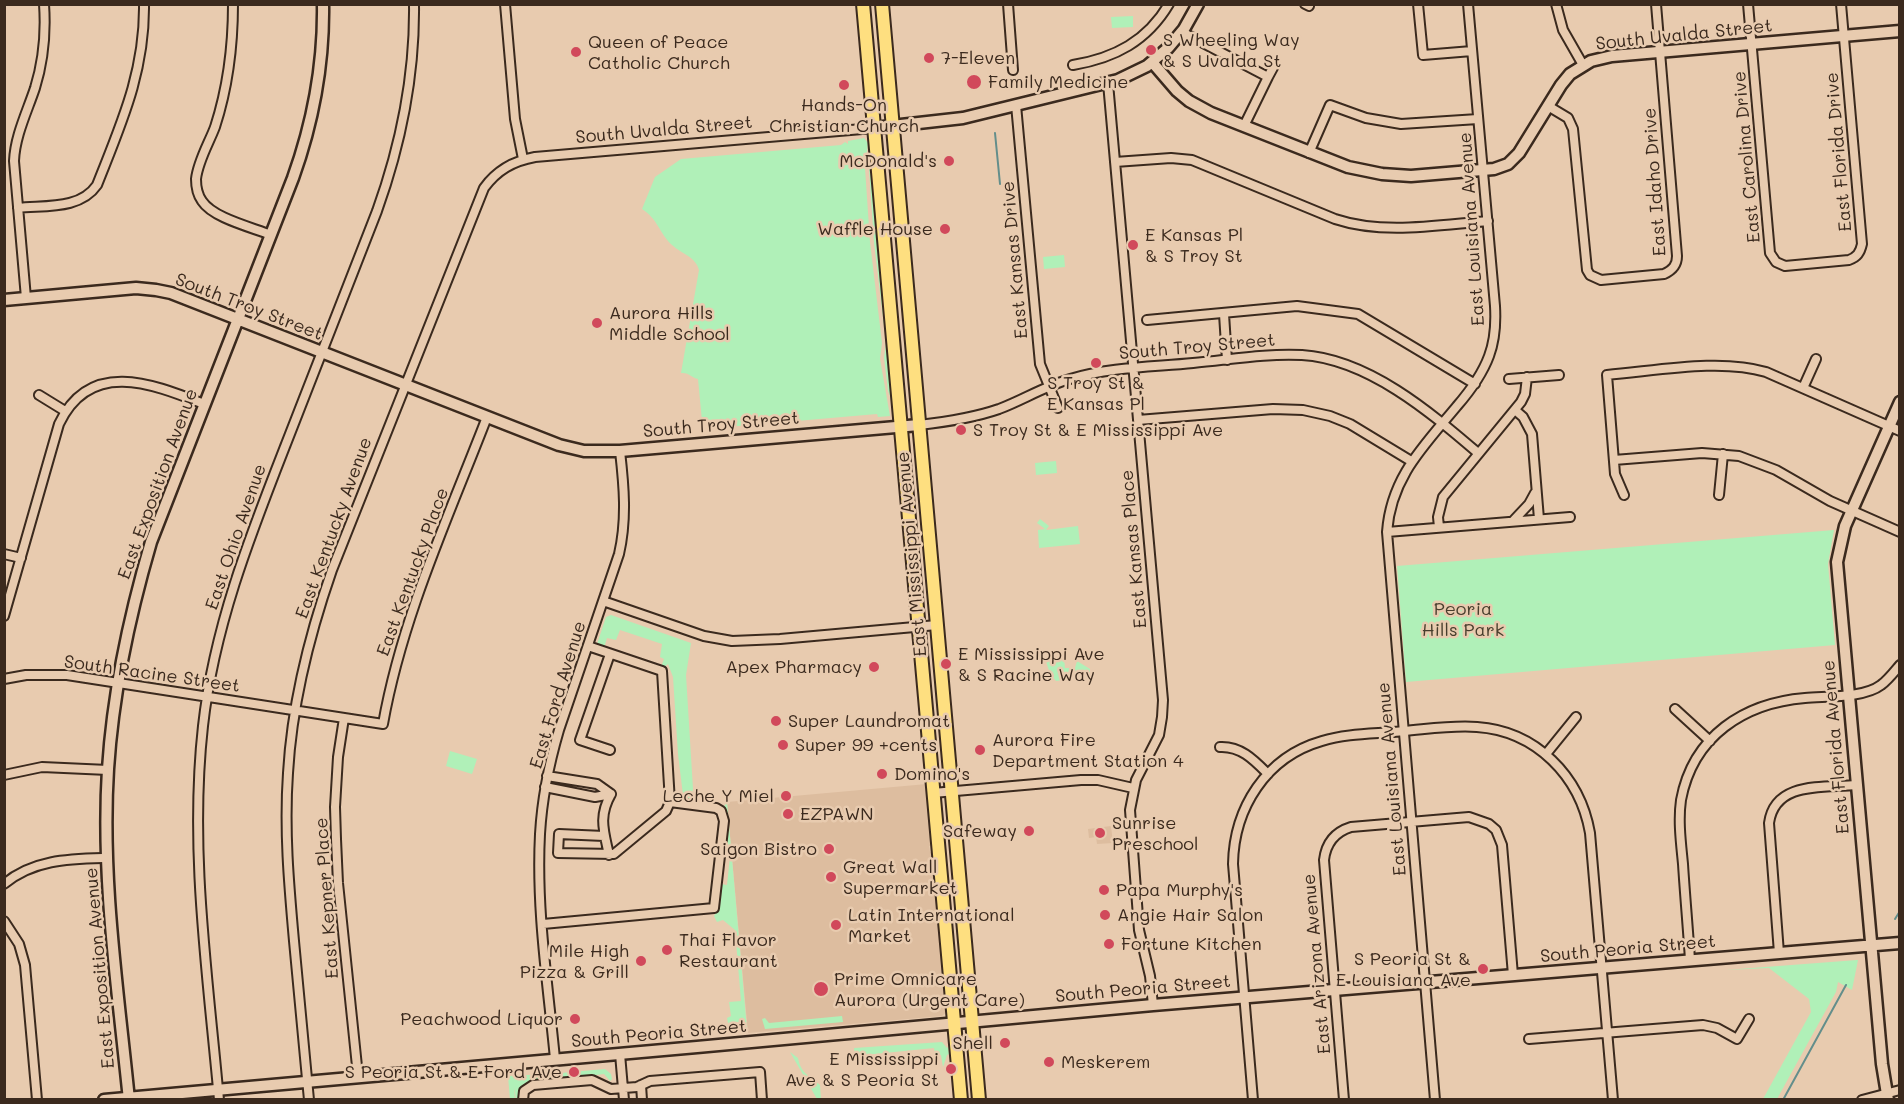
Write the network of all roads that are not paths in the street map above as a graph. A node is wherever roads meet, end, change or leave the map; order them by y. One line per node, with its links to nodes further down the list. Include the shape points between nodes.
1 (44, 4): 41 (street, via 38,74 14,150)
2 (144, 4): 41 (street, via 134,86 97,185 88,196 73,203)
3 (232, 4): 43 (street, via 231,55 225,92 198,171 196,188 215,213)
4 (323, 4): 43 (street, East Exposition Avenue, via 321,65 313,111 301,156)
5 (414, 4): 50 (street, East Ohio Avenue, via 411,76 395,158)
6 (505, 4): 38 (street, via 515,119)
7 (863, 4): 36 (main road, East Mississippi Avenue)
8 (882, 4): 34 (main road, East Mississippi Avenue)
9 (1008, 4): 28 (street)
10 (1170, 4): 26 (street, via 1149,31 1128,47 1105,58)
11 (1418, 4): 22 (street, via 1423,55)
12 (1468, 4): 22 (street, East Louisiana Avenue)
13 (1556, 4): 27 (street, via 1563,30)
14 (1656, 4): 23 (street, East Idaho Drive)
15 (1749, 4): 21 (street, East Carolina Drive)
16 (1841, 4): 20 (street, East Florida Drive)
17 (1195, 6): 19 (street)
18 (1899, 31): 20 (street, South Uvalda Street)
19 (1182, 32): 24 (street); 29 (street)
20 (1844, 36): 21 (street, South Uvalda Street); 44 (street, East Florida Drive, via 1862,244 1858,254 1849,260)
21 (1752, 44): 23 (street, South Uvalda Street); 44 (street, East Carolina Drive, via 1770,253 1785,266)
22 (1472, 51): 33 (street, East Louisiana Avenue)
23 (1660, 51): 27 (street, South Uvalda Street, via 1605,57); 32 (street, East Idaho Drive, via 1677,261 1664,274 1601,280 1590,275 1574,129 1568,118)
24 (1152, 62): 30 (street, South Uvalda Street); 35 (street, South Uvalda Street, via 1189,101)
25 (1275, 64): 29 (street)
26 (1073, 65)
27 (1583, 65): 32 (street, South Uvalda Street, via 1566,78)
28 (1013, 69)
29 (1268, 77): 35 (street)
30 (1108, 83): 31 (street, South Uvalda Street); 39 (street, East Kansas Place)
31 (1016, 105): 34 (street, South Uvalda Street, via 958,119); 59 (street, East Kansas Drive, via 1040,364)
32 (1548, 106): 40 (street, South Uvalda Street, via 1516,157 1503,166)
33 (1478, 119): 37 (street, via 1401,123 1366,118 1330,105); 40 (street, East Louisiana Avenue)
34 (892, 126): 36 (street, South Uvalda Street); 70 (main road, East Mississippi Avenue)
35 (1244, 126): 37 (street, South Uvalda Street)
36 (874, 128): 38 (street, South Uvalda Street); 71 (main road, East Mississippi Avenue)
37 (1309, 153): 40 (street, South Uvalda Street, via 1382,174 1411,176)
38 (523, 159): 58 (street, East Kentucky Avenue, via 498,172 478,197)
39 (1115, 162): 42 (street, via 1192,160 1349,224 1408,228); 53 (street, East Kansas Place)
40 (1483, 170): 42 (street, East Louisiana Avenue)
41 (18, 208): 45 (street)
42 (1488, 221): 57 (street, East Louisiana Avenue, via 1495,331 1489,356)
43 (271, 235): 48 (street, East Exposition Avenue)
44 (1814, 263)
45 (26, 298): 46 (street, South Troy Street); 48 (street, South Troy Street, via 146,288 171,293)
46 (4, 300)
47 (1224, 314): 49 (street); 52 (street); 57 (street, via 1302,306 1358,314)
48 (237, 319): 50 (street, South Troy Street); 63 (street, East Exposition Avenue)
49 (1147, 320)
50 (322, 352): 58 (street, South Troy Street); 100 (street, East Ohio Avenue, via 240,563 220,629)
51 (1816, 359): 60 (street)
52 (1227, 360): 53 (street, South Troy Street); 69 (street, South Troy Street, via 1294,355 1335,361 1366,374)
53 (1133, 368): 59 (street, South Troy Street, via 1084,375); 68 (street, East Kansas Place)
54 (1559, 375): 55 (street)
55 (1527, 378): 56 (street); 65 (street, via 1525,394)
56 (1509, 379)
57 (1475, 384): 69 (street, East Louisiana Avenue)
58 (405, 385): 67 (street, South Troy Street); 102 (street, East Kentucky Avenue, via 319,606)
59 (1048, 387): 64 (street, East Kansas Drive); 70 (street, South Troy Street, via 982,414)
60 (1803, 388): 72 (street); 76 (street, via 1766,372 1739,366 1607,375)
61 (39, 395): 66 (street)
62 (1899, 402): 72 (street, East Florida Avenue)
63 (204, 404): 66 (street, via 149,383 118,381 92,388); 98 (street, East Exposition Avenue, via 151,542)
64 (1058, 408)
65 (1515, 410): 74 (street); 78 (street, via 1532,434)
66 (65, 411): 89 (street)
67 (488, 417): 73 (street, South Troy Street, via 568,448); 104 (street, East Kentucky Place, via 405,631 383,724)
68 (1138, 420): 77 (street, via 1274,409 1314,412 1350,424); 116 (street, East Kansas Place, via 1163,709 1159,735)
69 (1443, 423): 74 (street, South Troy Street); 77 (street, East Louisiana Avenue)
70 (919, 425): 71 (street, South Troy Street); 92 (main road, East Mississippi Avenue)
71 (900, 426): 73 (street, South Troy Street); 93 (main road, East Mississippi Avenue)
72 (1894, 428): 81 (street, East Florida Avenue)
73 (620, 451): 90 (street, East Ford Avenue, via 625,520 619,554)
74 (1478, 453): 85 (street, via 1443,497)
75 (1723, 454): 76 (street); 80 (street); 81 (street, via 1762,463)
76 (1614, 460): 79 (street)
77 (1411, 461): 86 (street, East Louisiana Avenue, via 1395,492)
78 (1536, 489): 83 (street); 84 (street, via 1529,504)
79 (1624, 495)
80 (1719, 495)
81 (1852, 510): 87 (street); 99 (street, East Florida Avenue, via 1837,562)
82 (1570, 517): 83 (street)
83 (1539, 519): 84 (street)
84 (1513, 521): 85 (street)
85 (1439, 527): 86 (street)
86 (1387, 532): 105 (street, East Louisiana Avenue)
87 (1899, 532)
88 (4, 554): 89 (street)
89 (21, 558): 91 (street)
90 (603, 601): 93 (street, via 704,636 732,640); 94 (street, East Ford Avenue)
91 (4, 616)
92 (937, 625): 93 (street); 117 (main road, East Mississippi Avenue)
93 (918, 627): 118 (main road, East Mississippi Avenue)
94 (588, 646): 95 (street); 113 (street, East Ford Avenue, via 559,730)
95 (610, 654): 108 (street, via 580,740); 120 (street, via 662,671)
96 (1899, 665): 99 (street, via 1873,690)
97 (5, 677): 98 (street, South Racine Street, via 47,674)
98 (117, 683): 100 (street, South Racine Street); 110 (street, East Exposition Avenue)
99 (1848, 695): 106 (street, via 1782,700 1757,707 1734,719); 114 (street, East Florida Avenue)
100 (207, 697): 102 (street, South Racine Street); 150 (street, East Ohio Avenue, via 199,767 198,850)
101 (1675, 709): 106 (street)
102 (294, 710): 104 (street, East Kentucky Place); 146 (street, East Kentucky Avenue, via 287,846)
103 (1576, 717): 109 (street)
104 (344, 718): 145 (street, East Kepner Place, via 338,757 336,838)
105 (1404, 731): 109 (street, via 1488,728 1525,740); 111 (street, via 1322,741 1298,751); 121 (street, East Louisiana Avenue)
106 (1710, 741): 131 (street, via 1691,769 1680,813)
107 (1220, 747): 111 (street, via 1239,750)
108 (610, 750)
109 (1546, 754): 132 (street, via 1573,785 1588,820)
110 (108, 770): 112 (street, via 42,767); 124 (street, East Exposition Avenue)
111 (1268, 774): 136 (street, via 1242,813 1233,851)
112 (4, 775)
113 (548, 776): 115 (street, East Ford Avenue); 119 (street, via 597,784)
114 (1856, 785): 129 (street, East Florida Avenue); 130 (street, via 1791,792 1773,806 1769,823)
115 (545, 787): 119 (street, via 595,797); 127 (street, East Ford Avenue, via 539,861)
116 (1133, 788): 117 (street, via 1082,780); 137 (street, East Kansas Place, via 1130,819 1139,930)
117 (952, 791): 118 (street); 139 (main road, East Mississippi Avenue)
118 (933, 793): 140 (main road, East Mississippi Avenue)
119 (611, 794): 122 (street, via 603,808)
120 (670, 802): 123 (street, via 666,811); 127 (street, via 721,812 724,821 714,908)
121 (1411, 822): 133 (street, via 1469,817 1485,821 1496,830 1502,845); 134 (street, East Louisiana Avenue); 135 (street, East Arizona Avenue, via 1351,827 1337,833 1327,846 1324,860)
122 (604, 836): 123 (street); 123 (street, via 559,834 558,853)
123 (609, 855)
124 (107, 858): 125 (street, via 45,863); 152 (street, East Exposition Avenue)
125 (4, 884)
126 (4, 921): 153 (street, via 23,956)
127 (543, 924): 144 (street, East Ford Avenue)
128 (1899, 943): 129 (street, South Peoria Street)
129 (1871, 945): 130 (street, South Peoria Street); 151 (street, East Florida Avenue)
130 (1779, 953): 131 (street, South Peoria Street)
131 (1690, 960): 132 (street, South Peoria Street)
132 (1602, 968): 133 (street, South Peoria Street); 141 (street)
133 (1513, 975): 134 (street, South Peoria Street)
134 (1424, 982): 135 (street, South Peoria Street); 164 (street, East Louisiana Avenue)
135 (1334, 990): 136 (street, South Peoria Street); 163 (street, East Arizona Avenue)
136 (1244, 997): 137 (street, South Peoria Street); 162 (street)
137 (1153, 1005): 139 (street, South Peoria Street)
138 (1749, 1019): 141 (street, via 1737,1039 1703,1025)
139 (972, 1022): 140 (street, South Peoria Street); 161 (main road, East Mississippi Avenue)
140 (954, 1024): 143 (street, South Peoria Street); 160 (main road, East Mississippi Avenue)
141 (1608, 1032): 142 (street); 165 (street)
142 (1529, 1039)
143 (620, 1054): 144 (street, South Peoria Street); 148 (street)
144 (555, 1059): 145 (street, South Peoria Street)
145 (358, 1076): 146 (street, South Peoria Street)
146 (307, 1081): 150 (street, South Peoria Street); 155 (street, East Kentucky Avenue)
147 (641, 1085): 148 (street); 158 (street); 159 (street, via 759,1072)
148 (622, 1089): 156 (street, via 611,1089 592,1080 533,1084 524,1091); 157 (street)
149 (1899, 1090): 151 (street)
150 (219, 1094): 152 (street, South Peoria Street)
151 (1887, 1096): 166 (street)
152 (128, 1098): 154 (street, South Peoria Street)
153 (38, 1100)
154 (104, 1100)
155 (309, 1100)
156 (523, 1100)
157 (624, 1100)
158 (642, 1100)
159 (762, 1100)
160 (961, 1100)
161 (979, 1100)
162 (1253, 1100)
163 (1344, 1100)
164 (1435, 1100)
165 (1613, 1100)
166 (1862, 1100)

